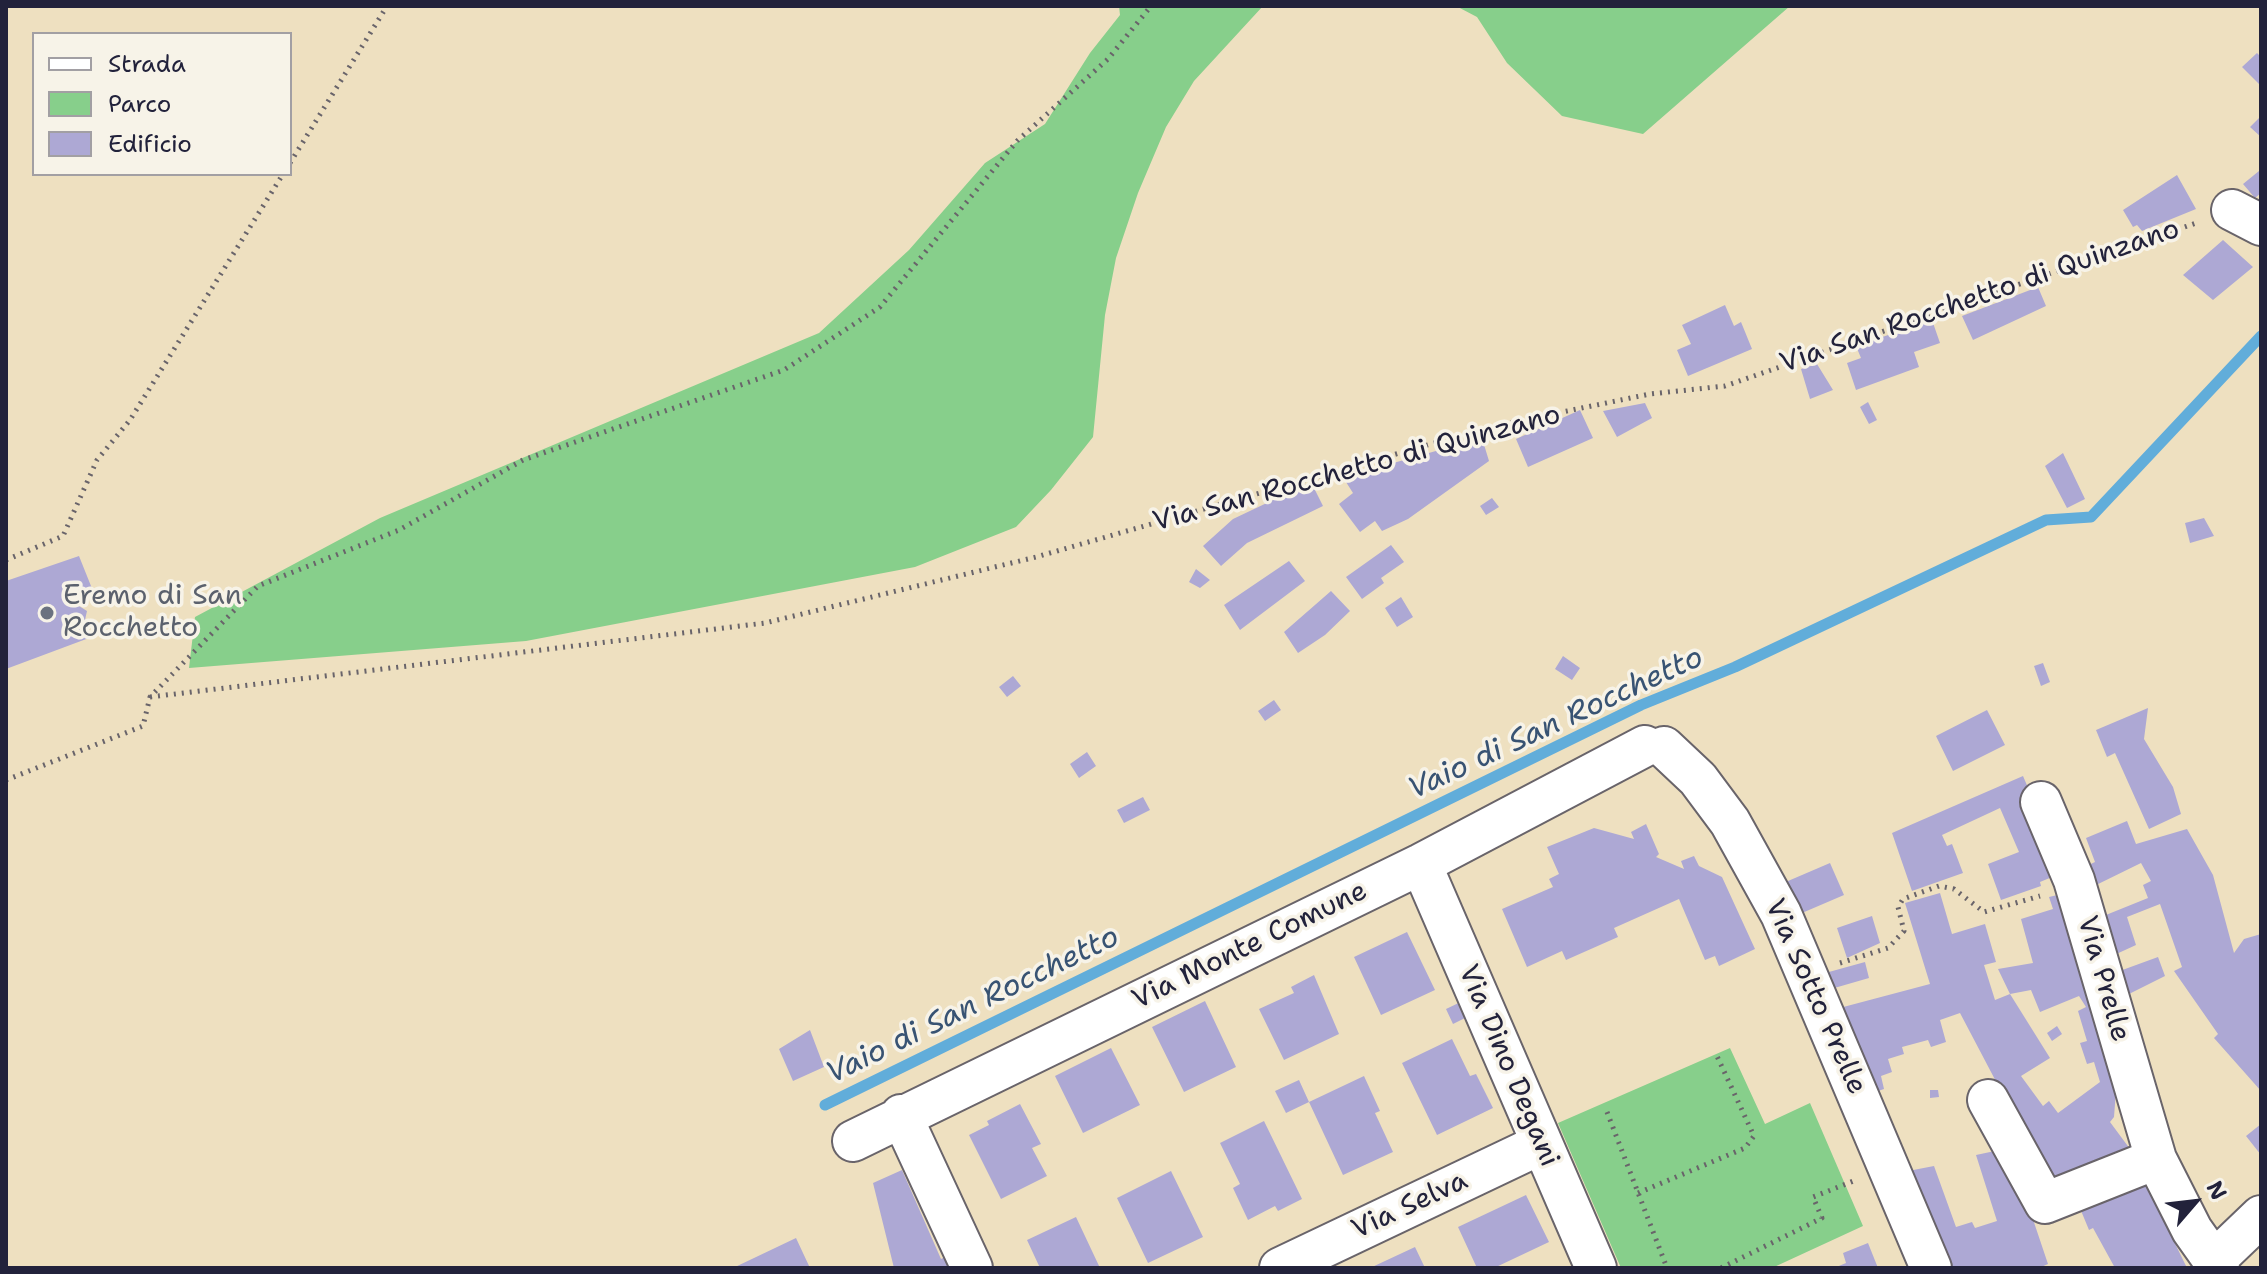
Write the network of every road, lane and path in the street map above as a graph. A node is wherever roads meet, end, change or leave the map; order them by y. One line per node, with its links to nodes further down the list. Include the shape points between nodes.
1 (387, 6): 3 (path)
2 (1151, 6): 7 (path, via 1108,59 1017,141 880,307 784,370 523,460 399,530 258,586)
3 (292, 160)
4 (282, 176): 6 (path, via 130,420 97,460 63,536)
5 (2246, 218): 7 (path, Via San Rocchetto di Quinzano, via 1725,386 1650,394 1494,426 1036,557 765,623)
6 (6, 560)
7 (150, 697): 9 (path, via 143,726)
8 (1655, 746): 11 (street, Via Monte Comune); 13 (street, Via Sotto Prelle, via 1698,779 1730,822)
9 (6, 780)
10 (2041, 802): 12 (street, Via Prelle)
11 (1421, 864): 17 (street, Via Monte Comune); 19 (street, Via Dino Degani)
12 (2074, 880): 13 (path, via 2026,903 1984,912 1954,889 1939,886 1903,899 1898,907 1904,931 1888,948); 20 (street, Via Prelle)
13 (1808, 973): 21 (street, Via Sotto Prelle)
14 (1716, 1054): 22 (path, via 1754,1136 1745,1148)
15 (1988, 1100): 20 (street, via 2045,1203)
16 (1607, 1112): 22 (path)
17 (901, 1115): 18 (street, Via Monte Comune); 25 (street)
18 (853, 1141)
19 (1541, 1144): 26 (street, Via Selva); 27 (street, Via Dino Degani)
20 (2156, 1159): 24 (street, Via Prelle, via 2192,1230)
21 (1888, 1167): 29 (path, via 1813,1197 1822,1218); 30 (street, Via Sotto Prelle)
22 (1638, 1193): 28 (path)
23 (2261, 1216): 24 (street)
24 (2217, 1264)
25 (972, 1268)
26 (1280, 1268)
27 (1596, 1268)
28 (1667, 1268)
29 (1721, 1268)
30 (1931, 1268)

